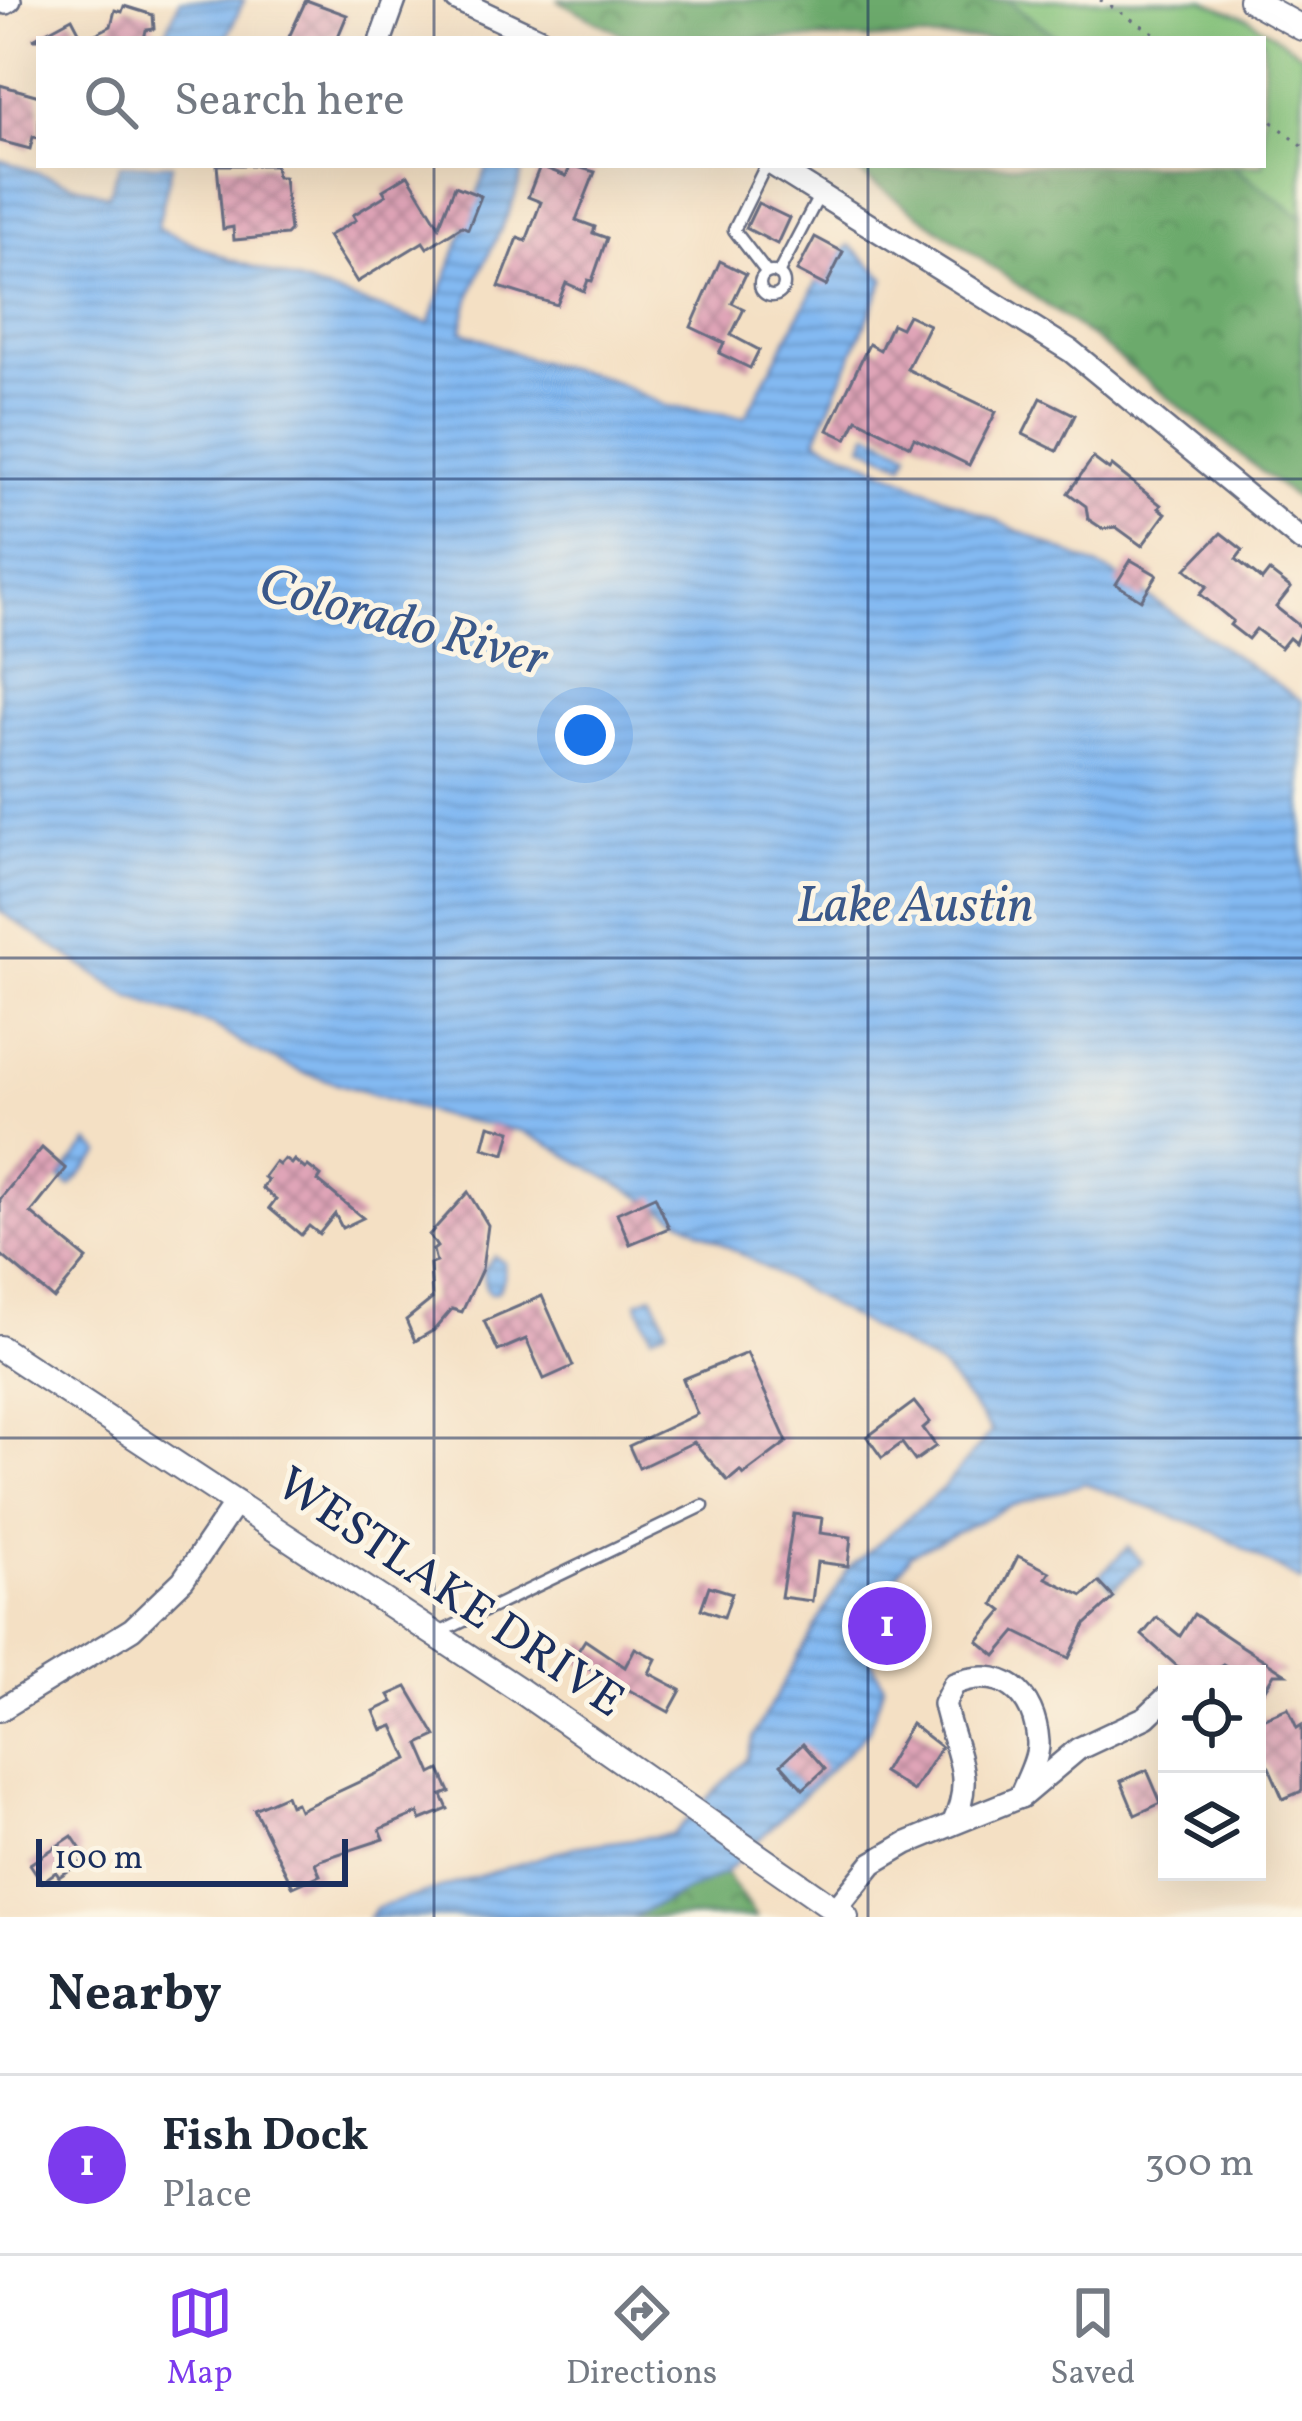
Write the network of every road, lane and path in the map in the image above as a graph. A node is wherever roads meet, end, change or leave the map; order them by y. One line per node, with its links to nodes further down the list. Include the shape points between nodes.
1 (395, 0): 6 (street)
2 (457, 0): 7 (street)
3 (1100, 0): 8 (path)
4 (1251, 0): 5 (street)
5 (1302, 28)
6 (383, 36)
7 (534, 36)
8 (1159, 36)
9 (1266, 116): 10 (path)
10 (1302, 146)
11 (768, 168): 13 (lane, via 734,230 773,273)
12 (775, 168): 13 (street)
13 (821, 193): 14 (street, via 1071,351)
14 (1302, 541)
15 (0, 1348): 16 (street, WESTLAKE DRIVE)
16 (236, 1502): 18 (street, WESTLAKE DRIVE); 20 (street, via 183,1580 132,1629)
17 (704, 1506): 18 (lane)
18 (436, 1634): 23 (street, WESTLAKE DRIVE)
19 (1158, 1706): 21 (street, via 1078,1749)
20 (0, 1710)
21 (1020, 1797): 22 (street); 22 (street, via 1039,1746 1030,1704 1000,1678 976,1675 954,1684 944,1704 964,1768 965,1798)
22 (953, 1824): 23 (street, via 873,1863)
23 (841, 1913)

